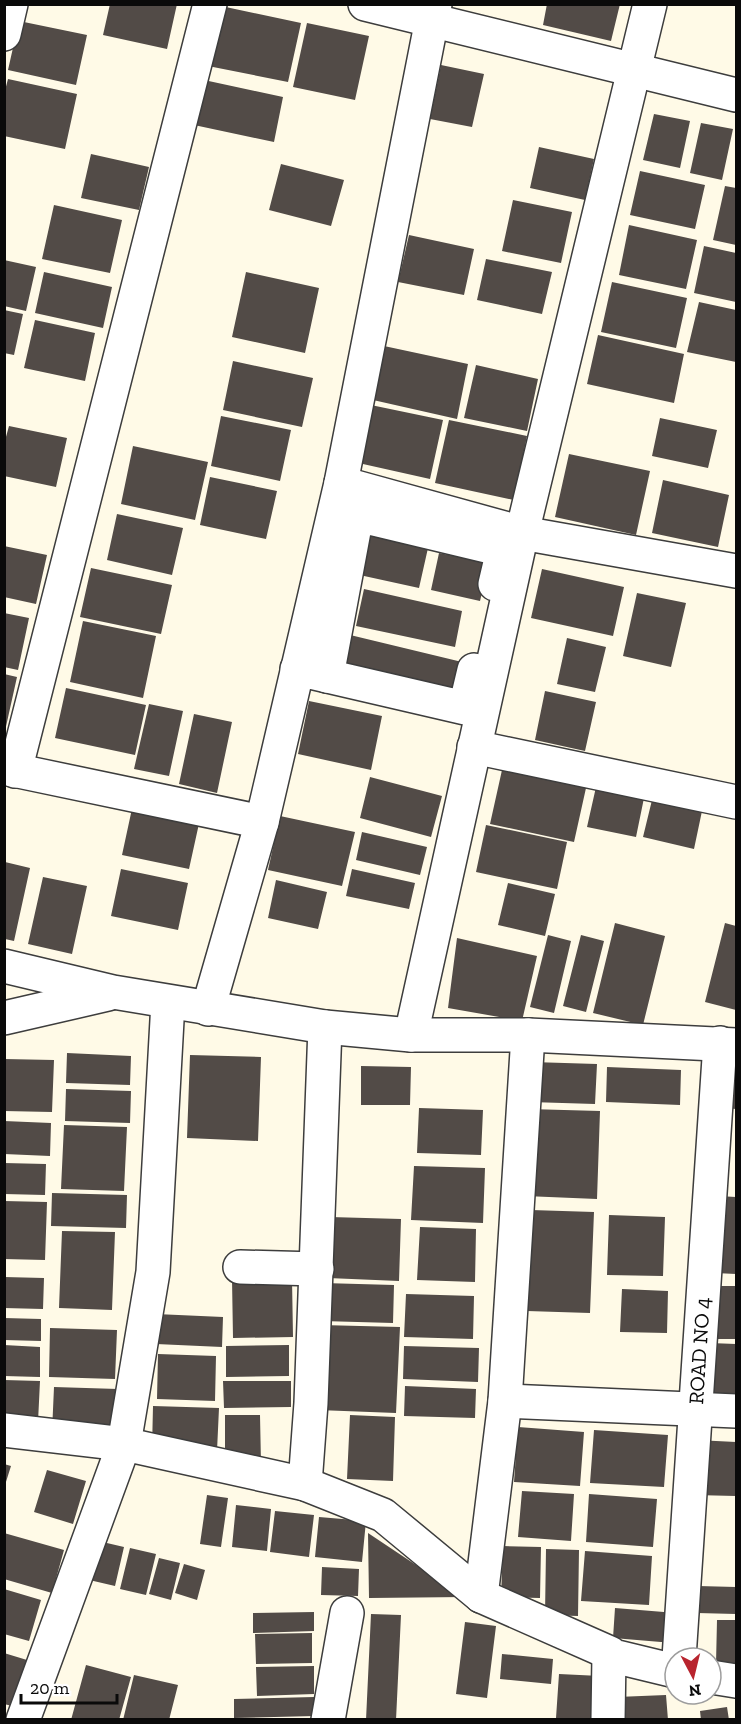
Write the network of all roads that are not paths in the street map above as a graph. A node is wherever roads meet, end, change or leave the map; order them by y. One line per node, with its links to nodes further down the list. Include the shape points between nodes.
1 (11, 4): 6 (street)
2 (210, 4): 14 (street)
3 (365, 4): 5 (street)
4 (650, 4): 7 (street)
5 (433, 12): 7 (street); 9 (street)
6 (4, 34)
7 (633, 70): 8 (street); 10 (street)
8 (736, 95)
9 (341, 483): 10 (street); 12 (street)
10 (522, 533): 11 (street); 13 (street)
11 (736, 571)
12 (315, 658): 12 (street, via 465,708 503,550 357,515); 16 (street)
13 (474, 747): 15 (street); 23 (street)
14 (10, 769): 16 (street)
15 (736, 801)
16 (261, 822): 20 (street)
17 (4, 966): 18 (street)
18 (113, 992): 19 (street); 21 (street)
19 (168, 1002): 20 (street); 32 (street, via 153,1272)
20 (208, 1009): 22 (street)
21 (4, 1018)
22 (325, 1027): 23 (street); 27 (street)
23 (411, 1035): 24 (street)
24 (528, 1035): 25 (street); 28 (street)
25 (728, 1044): 29 (street, ROAD NO 4)
26 (240, 1267): 27 (street)
27 (317, 1269): 33 (street)
28 (505, 1401): 29 (street); 34 (street)
29 (696, 1410): 30 (street); 36 (street, ROAD NO 4)
30 (736, 1411)
31 (4, 1430): 32 (street)
32 (124, 1444): 33 (street); 39 (street)
33 (305, 1484): 34 (street, via 383,1515)
34 (481, 1596): 37 (street)
35 (347, 1612): 40 (street)
36 (680, 1646)
37 (609, 1655): 38 (street); 41 (street)
38 (663, 1668)
39 (21, 1716)
40 (328, 1719)
41 (608, 1719)

